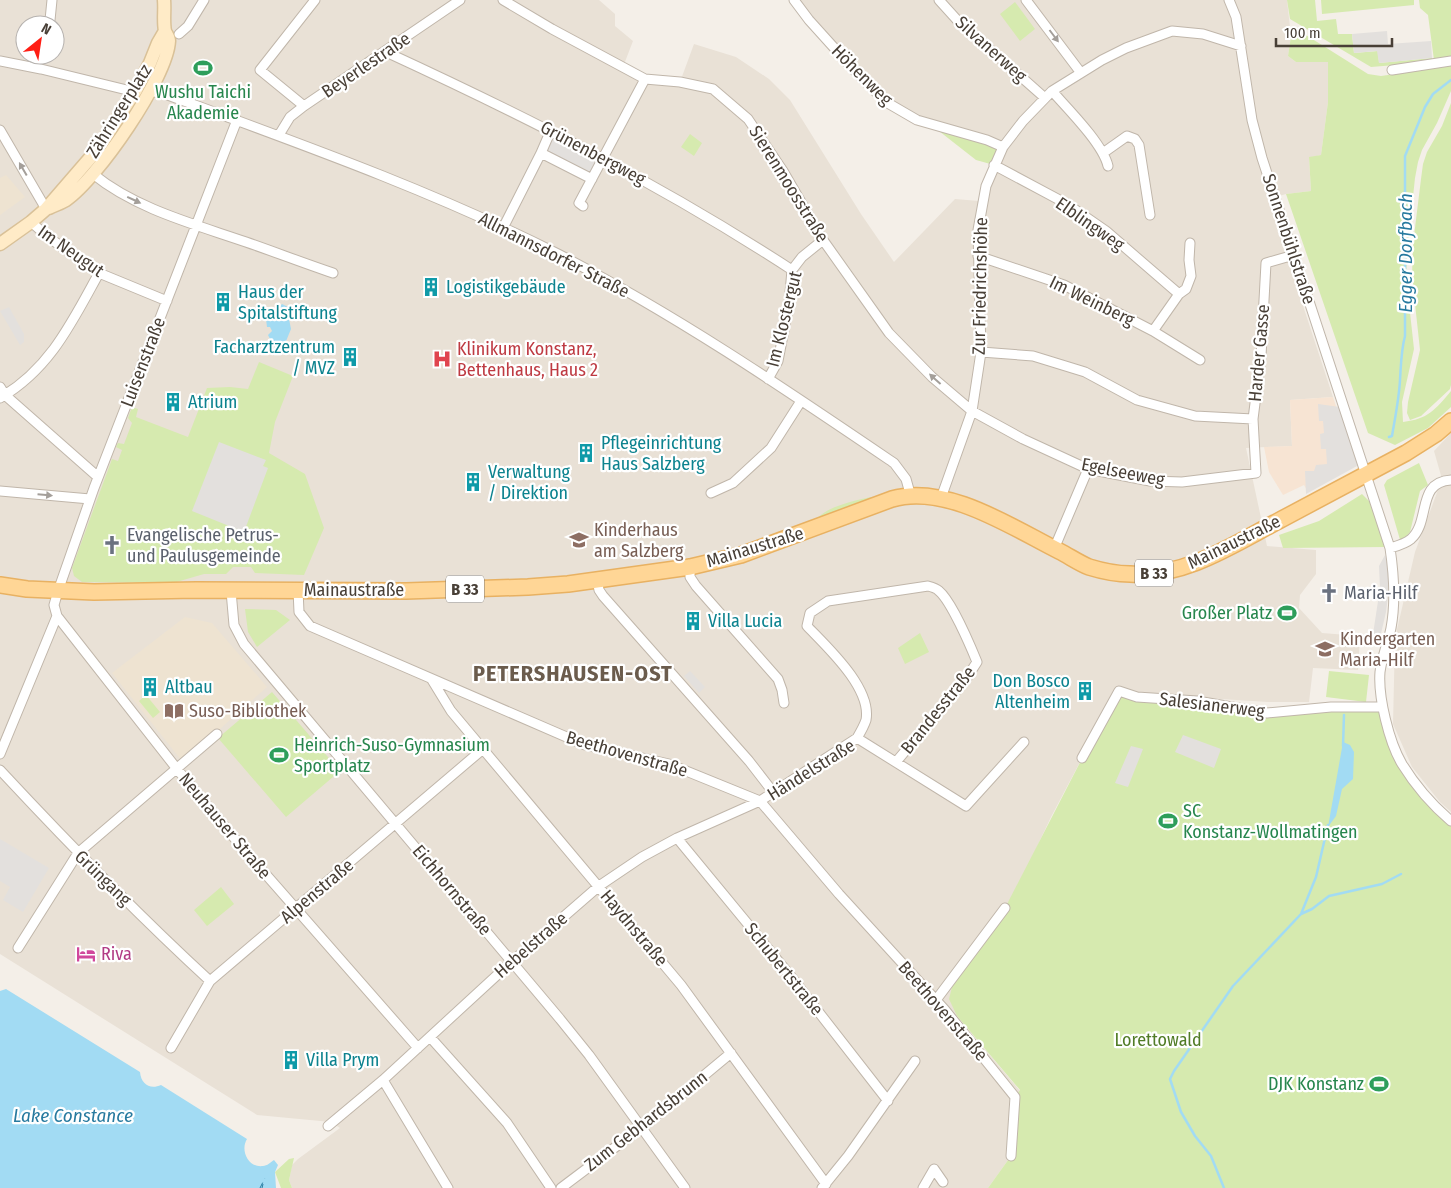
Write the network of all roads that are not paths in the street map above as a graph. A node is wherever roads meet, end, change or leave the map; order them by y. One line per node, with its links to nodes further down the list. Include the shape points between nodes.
1 (52, 0): 11 (street)
2 (164, 0): 12 (main road, Zähringerplatz)
3 (204, 0): 13 (street, via 188,26)
4 (315, 0): 24 (street, via 260,70)
5 (460, 0): 15 (street, Beyerlestraße)
6 (503, 0): 20 (street, Sierenmoosstraße)
7 (794, 0): 29 (street, Höhenweg, via 886,102 917,120)
8 (939, 0): 23 (street, Silvanerweg, via 958,21)
9 (1026, 0): 19 (street, one-way to 19)
10 (1229, 0): 14 (street, Sonnenbühlstraße)
11 (50, 15)
12 (166, 31): 21 (main road, Zähringerplatz); 22 (main road, Zähringerplatz, via 170,39 166,54)
13 (179, 34)
14 (1241, 46): 19 (street, Zur Friedrichshöhe, via 1203,34 1172,31 1126,48); 46 (street, Sonnenbühlstraße, via 1252,120)
15 (386, 52): 24 (street, Beyerlestraße); 27 (street, Grünenbergweg)
16 (0, 61): 21 (street)
17 (1451, 62): 18 (street)
18 (1392, 70)
19 (1081, 73): 23 (street, Zur Friedrichshöhe)
20 (645, 79): 32 (street); 43 (street, Sierenmoosstraße, via 680,82 713,90 748,119)
21 (136, 90): 22 (main road); 38 (main road, Zähringerplatz, via 97,150)
22 (150, 91): 25 (street, Allmannsdorfer Straße); 35 (main road, Zähringerplatz, via 110,153)
23 (1049, 95): 29 (street, Zur Friedrichshöhe); 31 (street, via 1071,112)
24 (304, 106): 28 (street, Beyerlestraße, via 290,117)
25 (237, 120): 28 (street, Allmannsdorfer Straße); 41 (street, Luisenstraße)
26 (0, 130): 38 (street, one-way to 26)
27 (551, 130): 30 (street); 32 (street, Grünenbergweg)
28 (279, 135): 42 (street, Allmannsdorfer Straße, via 429,194)
29 (1003, 147): 33 (street, Zur Friedrichshöhe)
30 (541, 153): 36 (street); 42 (street)
31 (1103, 153): 34 (street); 39 (street, via 1127,136 1135,139 1142,157)
32 (604, 158): 36 (street); 48 (street, Grünenbergweg)
33 (994, 165): 47 (street, Zur Friedrichshöhe, via 982,202); 51 (street, Elblingweg, via 1067,204 1106,231)
34 (1108, 166)
35 (92, 174): 38 (main road, Zähringerplatz, via 67,199); 41 (street, one-way to 41, via 131,199)
36 (592, 179): 37 (street, via 579,203)
37 (583, 206)
38 (46, 208): 40 (main road, Zähringerplatz)
39 (1150, 215)
40 (31, 222): 45 (main road, Zähringerplatz); 49 (street, Im Neugut)
41 (196, 225): 50 (street); 52 (street, Luisenstraße)
42 (503, 228): 56 (street, Allmannsdorfer Straße, via 635,296)
43 (823, 240): 48 (street, Im Klostergut, via 802,256); 59 (street, Sierenmoosstraße, one-way to 43, via 932,377 889,332)
44 (1190, 243): 51 (street, via 1191,276 1186,289)
45 (0, 244)
46 (1294, 255): 60 (street, Harder Gasse, via 1266,263 1261,356); 64 (street, Sonnenbühlstraße)
47 (978, 256): 53 (street, Im Weinberg, via 1064,285); 54 (street, Zur Friedrichshöhe)
48 (792, 270): 56 (street, Im Klostergut, via 778,361)
49 (99, 273): 52 (street, Im Neugut); 57 (street, via 54,351 24,382)
50 (333, 273)
51 (1179, 294): 53 (street)
52 (167, 301): 65 (street, Luisenstraße)
53 (1153, 331): 55 (street, Im Weinberg)
54 (981, 352): 59 (street, Zur Friedrichshöhe); 60 (street, via 1033,356 1085,372 1137,400 1195,416)
55 (1200, 360)
56 (768, 379): 58 (street, Allmannsdorfer Straße)
57 (2, 393): 65 (street)
58 (801, 401): 68 (street, via 771,448 733,483); 69 (street, Allmannsdorfer Straße, via 894,463 906,479)
59 (972, 411): 62 (street, Egelseeweg); 71 (street, Zur Friedrichshöhe)
60 (1253, 419): 63 (street, Harder Gasse)
61 (1451, 421): 64 (main road, Mainaustraße / B 33, via 1436,434)
62 (1088, 469): 63 (street, Egelseeweg, via 1150,481 1182,482); 73 (street)
63 (1256, 472)
64 (1367, 474): 72 (street, Sonnenbühlstraße); 73 (main road, Mainaustraße / B 33, via 1212,555 1171,571 1132,575 1111,572 1088,567)
65 (98, 476): 70 (street, Luisenstraße)
66 (1451, 480): 72 (street, via 1441,480 1432,486 1412,539)
67 (0, 491): 70 (street, one-way to 70)
68 (711, 494)
69 (911, 497): 71 (main road, Mainaustraße / B 33); 74 (main road, Mainaustraße / B 33, via 892,500 741,555)
70 (90, 498): 78 (street, Luisenstraße)
71 (941, 498): 73 (main road, Mainaustraße / B 33, via 967,506)
72 (1390, 548): 83 (street, Sonnenbühlstraße, via 1395,590 1391,627 1380,674)
73 (1054, 549)
74 (690, 567): 75 (main road, Mainaustraße / B 33); 82 (street, via 690,577 696,586 778,679)
75 (597, 580): 77 (main road, Mainaustraße / B 33, via 457,590); 93 (street, via 603,596 749,761)
76 (0, 585): 78 (main road, Mainaustraße / B 33)
77 (298, 590): 79 (main road, Mainaustraße / B 33); 81 (street, Beethovenstraße, via 299,612 310,626)
78 (58, 591): 79 (main road, Mainaustraße / B 33); 80 (street, via 54,605)
79 (231, 591): 96 (street, Eichhornstraße, via 234,625 244,644)
80 (57, 616): 88 (street); 91 (street, Neuhauser Straße)
81 (432, 680): 87 (street, Haydnstraße, via 451,711); 94 (street, Beethovenstraße, via 585,746 669,764)
82 (784, 703)
83 (1382, 707): 89 (street, Salesianerweg, via 1331,707 1267,713 1197,701 1137,697 1119,691); 95 (street, Sonnenbühlstraße, via 1401,762 1417,786)
84 (217, 734): 91 (street)
85 (858, 738): 90 (street, Händelstraße); 90 (street, Brandesstraße, via 866,720 864,698 839,658 807,626 810,612 828,601 928,586 938,589 977,662); 93 (street, Händelstraße)
86 (1024, 742): 90 (street, Händelstraße, via 966,806)
87 (483, 749): 96 (street, Alpenstraße); 99 (street, Haydnstraße)
88 (0, 754)
89 (1082, 758)
90 (896, 762)
91 (177, 769): 98 (street); 101 (street, Neuhauser Straße)
92 (0, 770): 98 (street, Grüngang)
93 (772, 792): 94 (street, Händelstraße)
94 (760, 801): 97 (street, Hebelstraße); 105 (street, Beethovenstraße)
95 (1451, 822)
96 (396, 824): 101 (street, Alpenstraße); 103 (street, Eichhornstraße)
97 (677, 838): 99 (street, Hebelstraße); 112 (street, Schubertstraße)
98 (78, 853): 102 (street); 104 (street, Grüngang)
99 (599, 886): 103 (street, Hebelstraße); 109 (street, Haydnstraße, via 681,985)
100 (1005, 908): 105 (street)
101 (295, 909): 104 (street, Alpenstraße); 108 (street, Neuhauser Straße)
102 (18, 948)
103 (512, 961): 106 (street, Hebelstraße); 114 (street, Eichhornstraße, via 589,1055)
104 (210, 981): 107 (street, Alpenstraße)
105 (936, 1000): 115 (street, Beethovenstraße, via 1015,1097)
106 (430, 1037): 108 (street, Hebelstraße); 119 (street, via 507,1123)
107 (171, 1048)
108 (418, 1048): 111 (street, Hebelstraße)
109 (731, 1053): 114 (street, Zum Gebhardsbrunn); 117 (street, Haydnstraße)
110 (915, 1061): 112 (street)
111 (383, 1080): 113 (street, Hebelstraße); 118 (street)
112 (888, 1101): 117 (street)
113 (328, 1126)
114 (642, 1127): 120 (street, Zum Gebhardsbrunn); 121 (street, Eichhornstraße)
115 (1011, 1156)
116 (943, 1182): 122 (street, via 934,1169)
117 (824, 1186)
118 (448, 1188)
119 (551, 1188)
120 (561, 1188)
121 (685, 1188)
122 (923, 1188)

